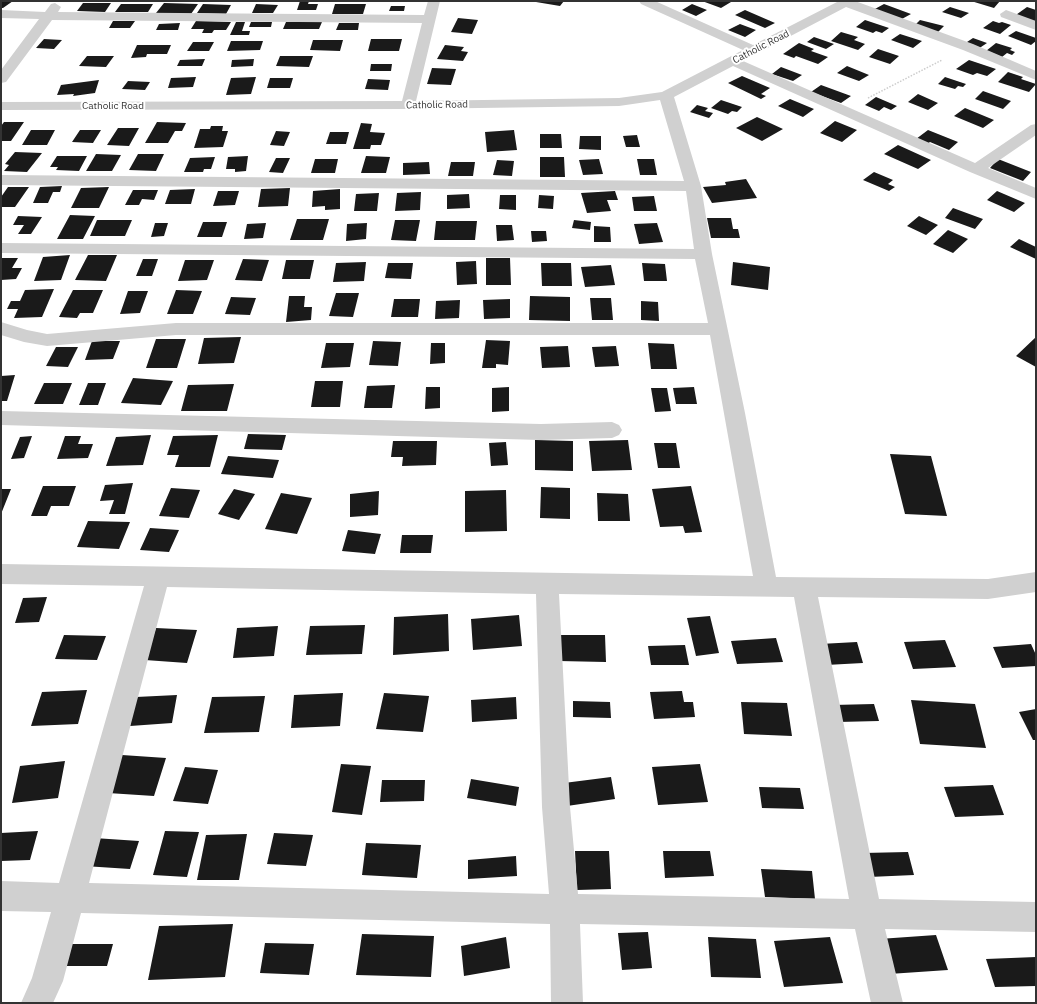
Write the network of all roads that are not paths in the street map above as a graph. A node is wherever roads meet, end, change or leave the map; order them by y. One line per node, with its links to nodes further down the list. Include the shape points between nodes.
1 (59, 1): 7 (street)
2 (434, 1): 8 (street)
3 (644, 1): 10 (street)
4 (848, 2): 10 (street, Catholic Road); 12 (street, via 968,47)
5 (1, 14): 7 (street)
6 (1006, 14): 9 (street)
7 (47, 16): 8 (street); 13 (street)
8 (430, 19): 15 (street)
9 (1036, 26)
10 (754, 50): 11 (street, Catholic Road)
11 (733, 61): 14 (street, Catholic Road); 18 (street)
12 (1036, 76)
13 (1, 79)
14 (666, 95): 15 (street, Catholic Road, via 619,102); 20 (street)
15 (408, 105): 16 (street, Catholic Road)
16 (1, 106)
17 (1036, 128): 18 (street)
18 (976, 169): 21 (street)
19 (1, 180): 20 (street)
20 (693, 186): 23 (street)
21 (1036, 194)
22 (1, 248): 23 (street)
23 (703, 254): 25 (street)
24 (1, 328): 25 (street, via 47,340 176,329)
25 (717, 329): 32 (street)
26 (1, 418): 27 (street, via 541,432)
27 (612, 430)
28 (1, 574): 29 (street)
29 (158, 578): 31 (street); 35 (street)
30 (1036, 582): 33 (street, via 988,589)
31 (547, 584): 32 (street); 36 (street, via 556,807)
32 (766, 586): 33 (street)
33 (804, 586): 37 (street)
34 (1, 896): 35 (street)
35 (70, 897): 36 (street); 39 (street, via 47,981)
36 (565, 909): 37 (street); 40 (street)
37 (867, 914): 38 (street); 41 (street)
38 (1036, 917)
39 (37, 1003)
40 (567, 1003)
41 (887, 1003)

